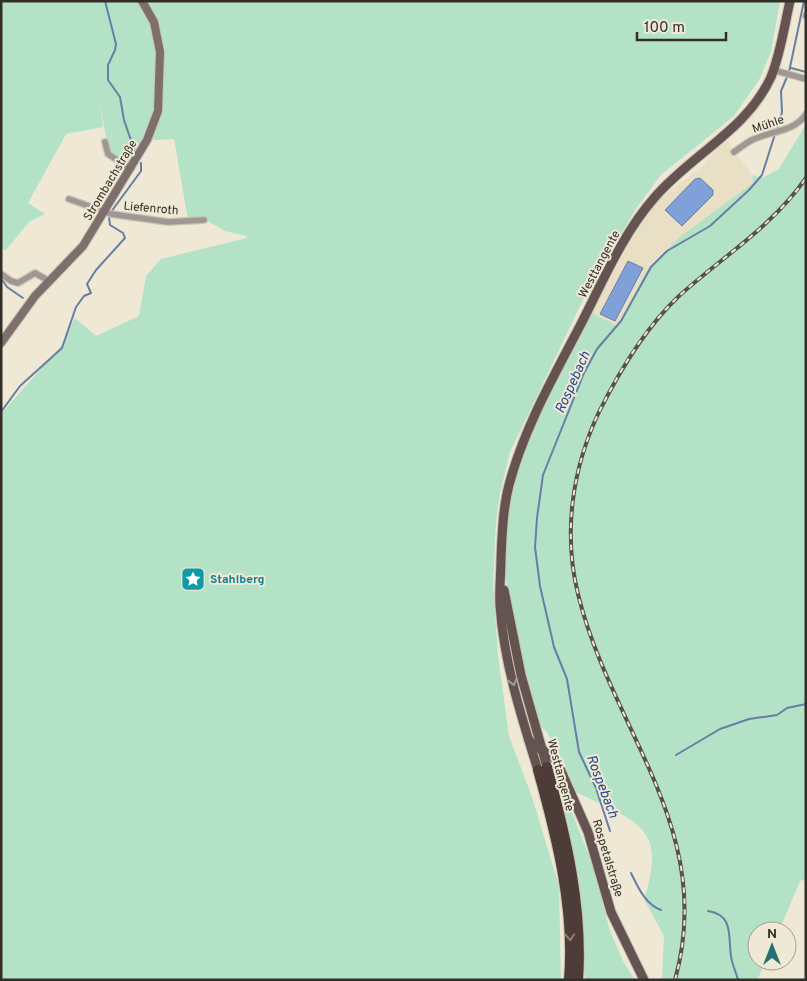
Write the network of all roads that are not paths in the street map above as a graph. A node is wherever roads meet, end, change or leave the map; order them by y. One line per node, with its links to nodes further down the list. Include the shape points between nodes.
1 (142, 1): 8 (main road, Strombachstraße, via 158,36 158,111)
2 (790, 1): 3 (main road, Westtangente)
3 (773, 70): 4 (street); 15 (main road, Westtangente, via 750,110 656,196 628,235 543,396 523,443 508,487)
4 (806, 80)
5 (806, 114): 7 (street, Mühle, via 803,120 751,140)
6 (105, 142): 8 (street, via 108,154)
7 (734, 152)
8 (131, 169): 10 (main road, Strombachstraße)
9 (69, 200): 10 (street, Liefenroth)
10 (105, 211): 11 (street, Liefenroth, via 166,222); 13 (main road, Strombachstraße, via 82,246)
11 (204, 220)
12 (1, 274): 13 (street, via 18,283 35,273)
13 (49, 281): 14 (main road, Strombachstraße)
14 (1, 343)
15 (501, 579): 16 (main road, Westtangente, one-way to 16, via 503,634); 17 (main road, Westtangente, via 521,675)
16 (528, 738): 17 (main road, Rospetalstraße); 18 (main road, Westtangente)
17 (542, 749): 18 (main road, Westtangente); 21 (main road, Rospetalstraße, via 552,754 558,764 588,832 611,912)
18 (542, 768): 19 (highway, Westtangente, one-way to 19, via 566,894); 20 (highway, Westtangente, via 570,860 579,936)
19 (569, 980)
20 (578, 980)
21 (644, 980)

